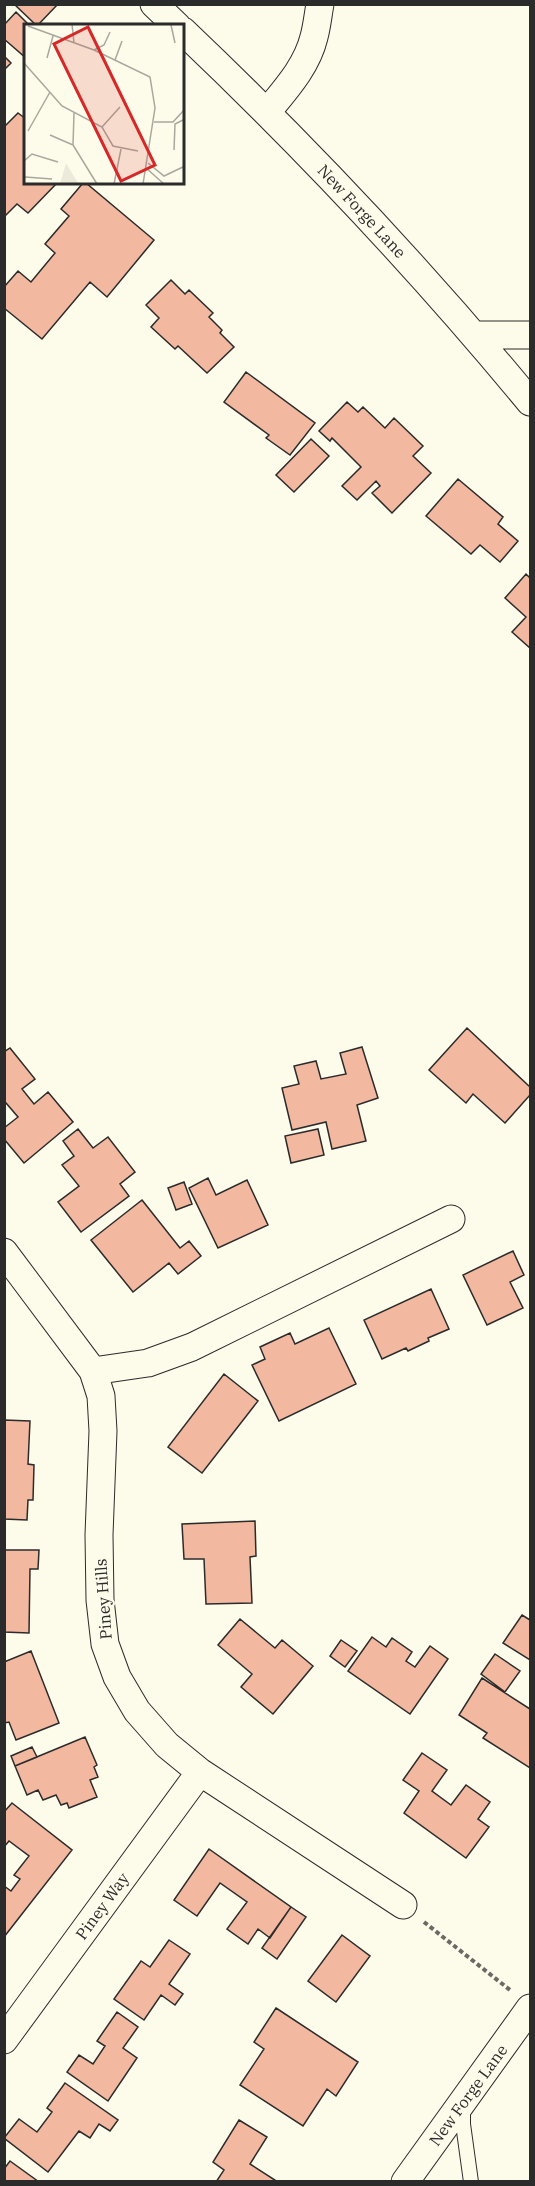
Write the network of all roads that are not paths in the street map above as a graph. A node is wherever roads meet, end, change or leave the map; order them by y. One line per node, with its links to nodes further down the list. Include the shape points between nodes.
1 (154, 4): 3 (street)
2 (320, 4): 5 (street, via 308,56)
3 (175, 24)
4 (184, 32): 5 (street, New Forge Lane)
5 (267, 112): 6 (street, New Forge Lane)
6 (475, 335): 7 (street); 8 (street, New Forge Lane)
7 (531, 335)
8 (531, 402)
9 (451, 1219): 11 (street, via 192,1347 148,1363)
10 (4, 1252): 11 (street, Piney Hills)
11 (93, 1371): 12 (street, Piney Hills, via 101,1396 103,1431 99,1535 105,1644 117,1677 137,1711 167,1745)
12 (200, 1772): 13 (street, Piney Hills); 15 (street, Piney Way)
13 (403, 1905)
14 (521, 2000): 16 (street, New Forge Lane)
15 (4, 2040)
16 (464, 2101): 17 (street, New Forge Lane); 18 (lane, via 463,2124)
17 (410, 2179)
18 (471, 2181)

